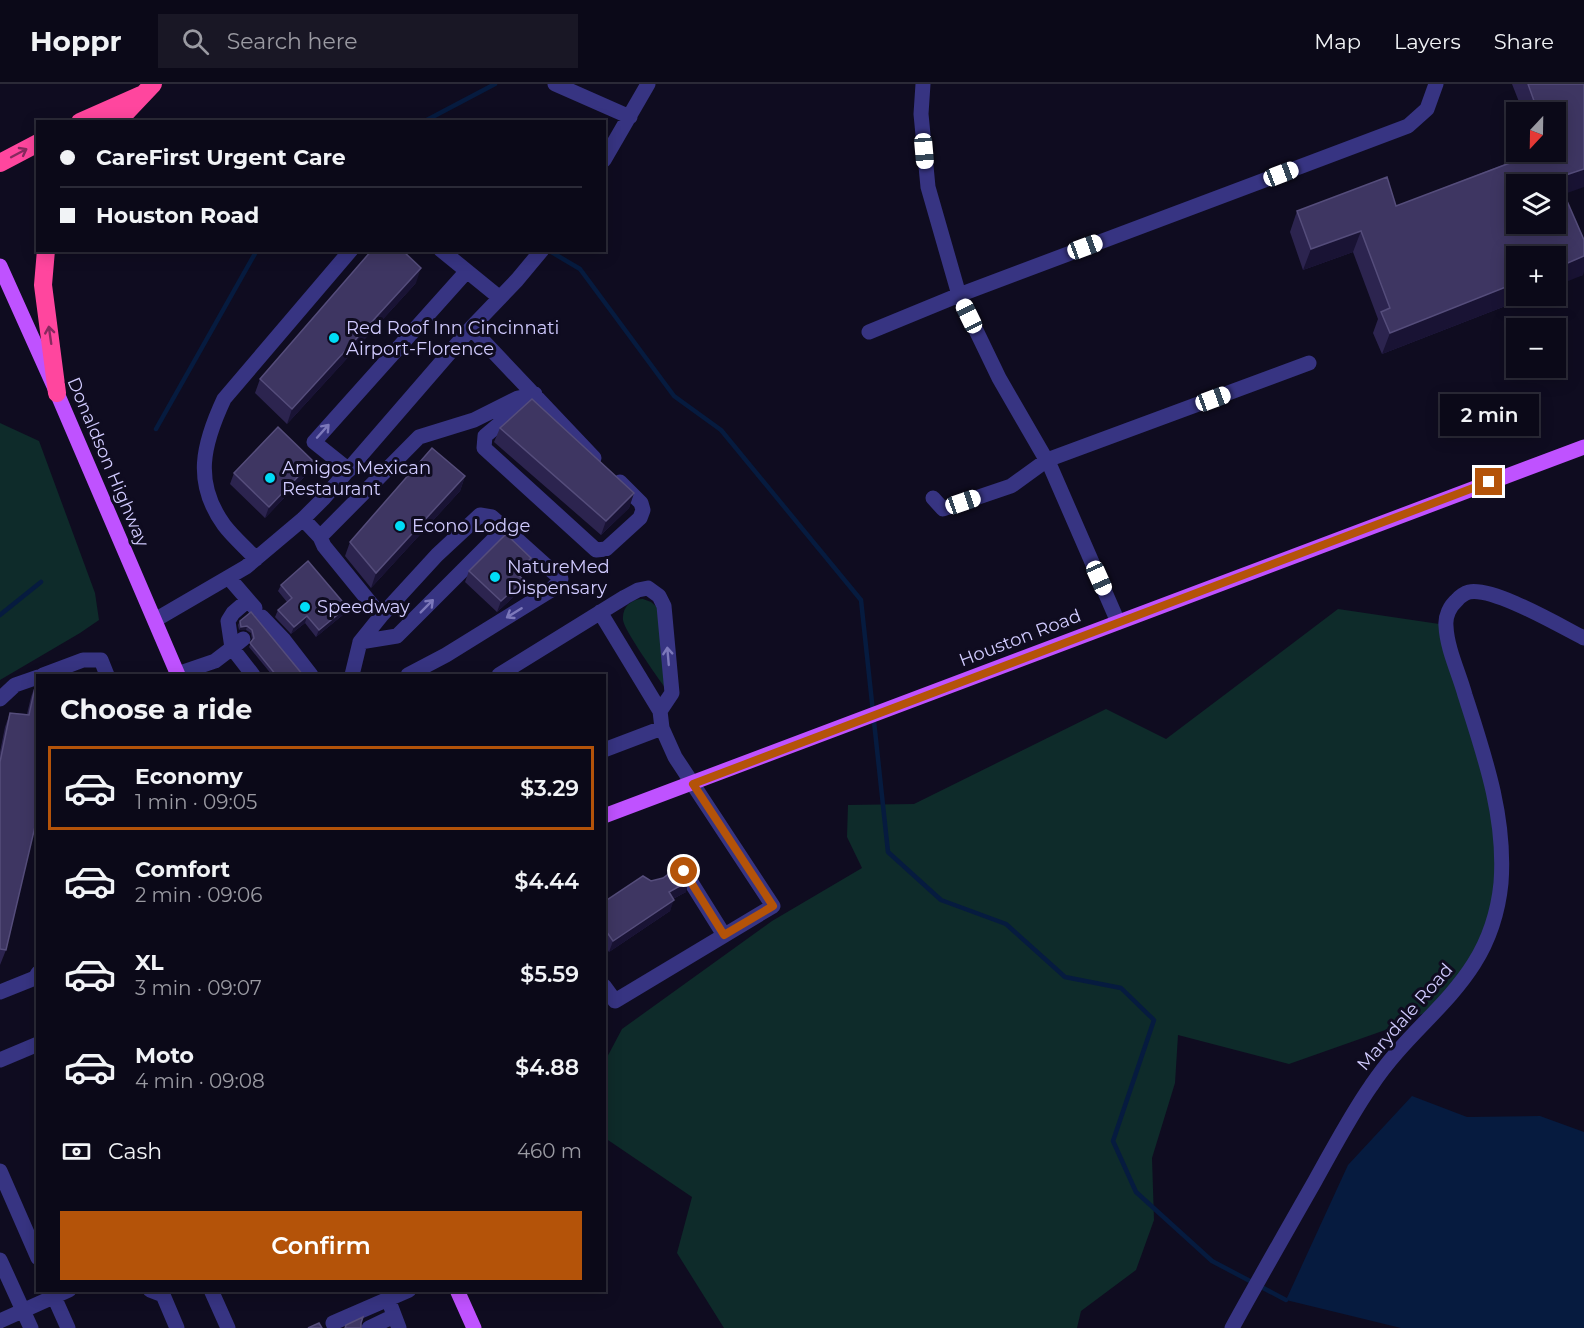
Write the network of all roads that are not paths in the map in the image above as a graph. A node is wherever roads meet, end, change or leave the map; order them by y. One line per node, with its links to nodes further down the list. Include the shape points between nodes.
1 (555, 84): 6 (street)
2 (648, 84): 6 (street)
3 (923, 84): 18 (street, via 921,114 928,188)
4 (1436, 84): 18 (street, via 1427,109 1408,126)
5 (147, 90): 7 (highway); 8 (highway)
6 (630, 117): 10 (street)
7 (84, 120)
8 (119, 120)
9 (36, 144): 11 (highway, one-way to 9)
10 (606, 157)
11 (0, 163)
12 (46, 252): 23 (highway, one-way to 12, via 43,285)
13 (349, 252): 32 (street, via 224,399 211,426 203,462 208,498 225,526)
14 (443, 252): 17 (street)
15 (540, 252): 19 (street)
16 (0, 266): 23 (main road, Donaldson Highway)
17 (467, 271): 19 (street); 27 (street, one-way to 17, via 314,442)
18 (959, 295): 21 (street); 26 (street, via 999,378)
19 (500, 298): 20 (street)
20 (471, 328): 24 (street); 27 (street)
21 (869, 332)
22 (1309, 363): 26 (street)
23 (57, 393): 37 (main road, Donaldson Highway)
24 (535, 394): 24 (street, via 641,503 644,510 640,518 606,549 596,550 484,448 485,436); 31 (street, via 474,420 419,437)
25 (1584, 447): 38 (main road, Houston Road)
26 (1047, 460): 28 (street, via 1011,486 943,509); 38 (street)
27 (349, 470): 29 (street)
28 (933, 498)
29 (303, 519): 31 (street); 32 (street)
30 (505, 528): 36 (street, via 492,517 480,514); 40 (street, one-way to 30, via 397,636); 48 (street, one-way to 48, via 561,579 551,591)
31 (320, 537): 36 (street)
32 (256, 559): 33 (street)
33 (229, 578): 34 (street); 37 (street)
34 (248, 600): 41 (street, via 228,621); 43 (street, via 261,622)
35 (600, 612): 49 (street); 52 (street); 52 (street, one-way to 35, via 672,693 664,606 659,596 648,588 638,590)
36 (381, 616): 40 (street)
37 (155, 620): 46 (main road, Donaldson Highway)
38 (1118, 622): 55 (main road, Houston Road)
39 (1584, 638): 83 (street, Marydale Road, via 1516,603 1485,593 1468,592 1449,610 1446,624 1453,655 1497,804 1501,852 1497,909 1488,938 1464,980 1391,1059 1360,1102)
40 (360, 642): 47 (street)
41 (238, 644): 42 (street); 46 (street, via 215,661)
42 (256, 668)
43 (303, 670)
44 (46, 674): 45 (street, via 83,660 101,660)
45 (107, 674)
46 (177, 674)
47 (352, 674)
48 (410, 674)
49 (501, 674)
50 (36, 678): 51 (street, via 15,686)
51 (0, 699)
52 (660, 711): 53 (street)
53 (663, 728): 54 (street); 55 (street, via 675,757)
54 (606, 749)
55 (693, 784): 56 (main road, Houston Road); 58 (street, via 773,906)
56 (606, 815)
57 (684, 871): 58 (street)
58 (724, 935): 60 (street, via 615,1001)
59 (36, 976): 61 (street)
60 (606, 989)
61 (0, 992)
62 (36, 1045): 63 (street)
63 (0, 1060)
64 (0, 1171): 65 (street)
65 (36, 1253)
66 (0, 1260): 73 (street)
67 (162, 1292): 79 (street)
68 (212, 1292): 76 (street)
69 (404, 1292): 72 (street)
70 (458, 1292): 82 (main road)
71 (53, 1294): 73 (street); 78 (street)
72 (388, 1299): 75 (street); 80 (street, via 333,1323)
73 (23, 1311): 74 (street); 77 (street)
74 (0, 1321)
75 (396, 1322): 81 (street)
76 (227, 1327)
77 (31, 1328)
78 (68, 1328)
79 (177, 1328)
80 (335, 1328)
81 (369, 1328)
82 (474, 1328)
83 (1232, 1328)

